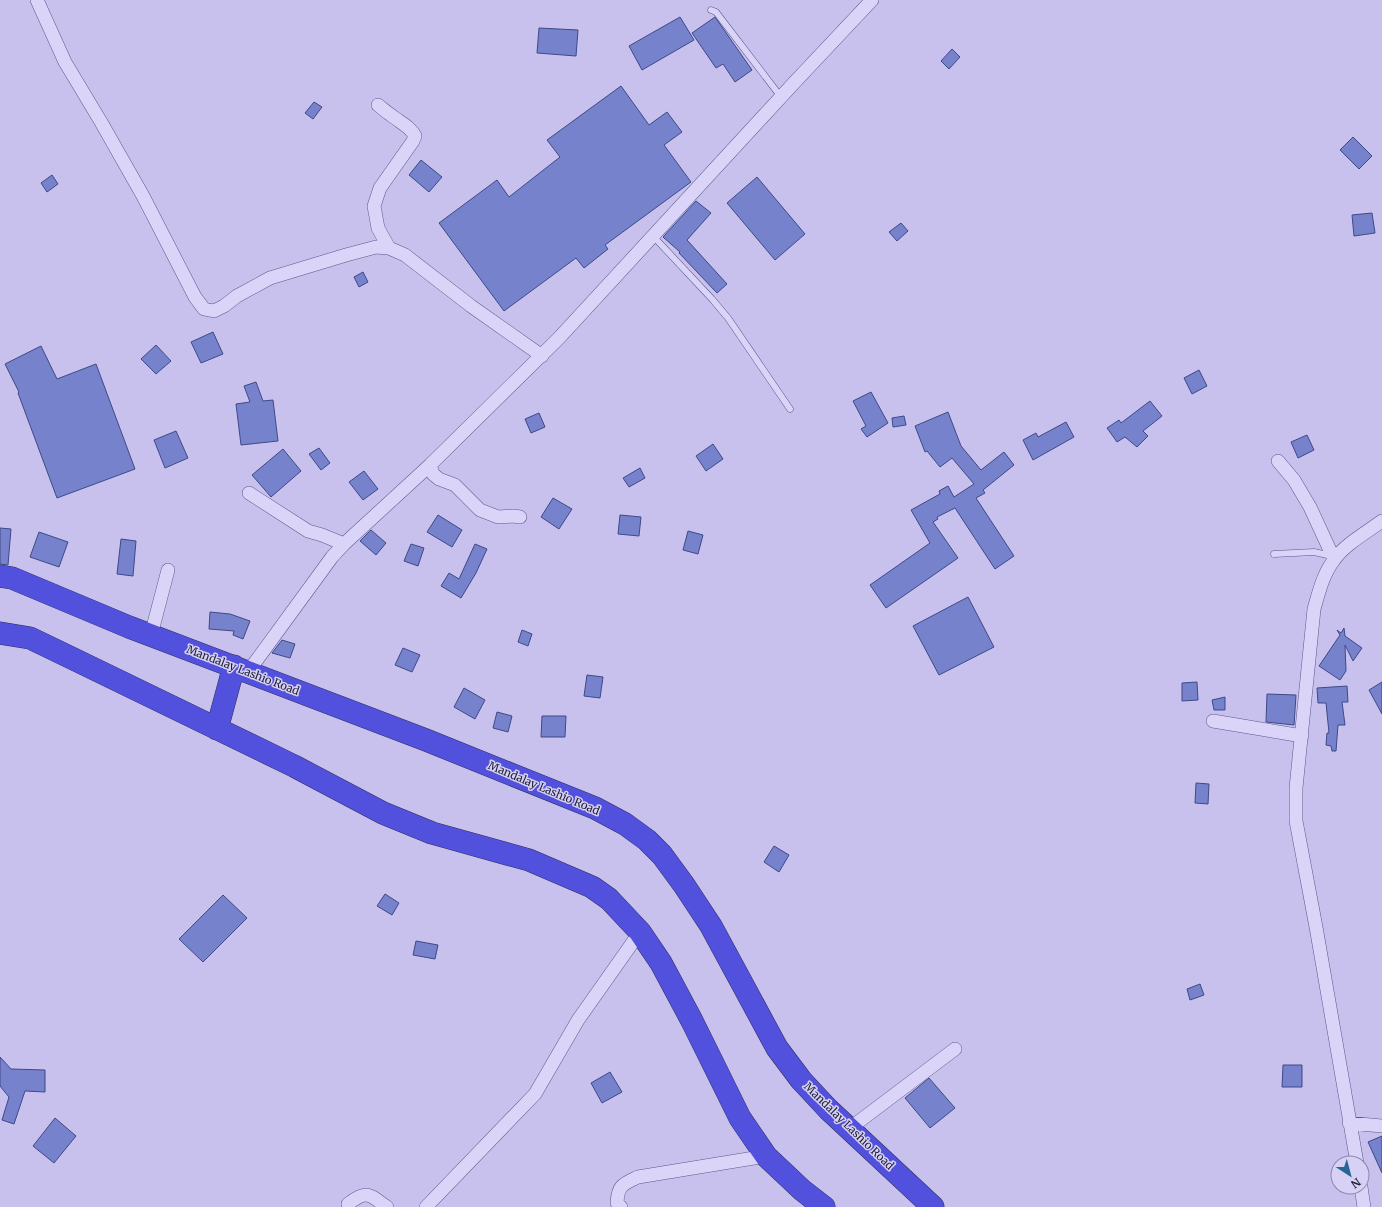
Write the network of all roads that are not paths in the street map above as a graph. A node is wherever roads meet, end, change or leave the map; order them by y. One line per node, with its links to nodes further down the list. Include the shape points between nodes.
1 (37, 0): 7 (street, via 65,62 143,196 195,297 204,309 214,310 224,306 270,278 376,247)
2 (869, 1): 4 (street)
3 (711, 10): 4 (lane, via 716,12)
4 (781, 97): 6 (street)
5 (378, 105): 7 (street, via 406,125 415,136 380,188 374,206 378,228)
6 (653, 236): 8 (street); 9 (lane, via 716,304)
7 (389, 248): 8 (street, via 405,255)
8 (542, 356): 11 (street)
9 (790, 409)
10 (1278, 461): 17 (street, via 1294,480 1310,507)
11 (430, 466): 13 (street, via 433,474 455,486 480,510 498,517); 15 (street)
12 (249, 493): 15 (street, via 308,531)
13 (520, 518)
14 (1382, 521): 17 (street)
15 (344, 544): 22 (street)
16 (1274, 554): 17 (lane, via 1314,552)
17 (1333, 558): 25 (street, via 1314,609)
18 (168, 570): 21 (street)
19 (0, 576): 21 (highway, Mandalay Lashio Road, via 12,578)
20 (0, 633): 24 (highway, via 30,638)
21 (152, 635): 22 (highway, Mandalay Lashio Road)
22 (241, 669): 24 (highway); 30 (highway, Mandalay Lashio Road, via 595,808 625,824 647,840 680,879 711,926 777,1048 801,1080)
23 (1213, 721): 25 (street)
24 (217, 729): 26 (highway, via 410,825 432,834 529,860 592,887 609,899)
25 (1302, 736): 28 (street, via 1296,788 1296,821)
26 (640, 932): 32 (highway, via 661,963 740,1118); 36 (street, via 578,1020 535,1094)
27 (955, 1049): 30 (street)
28 (1350, 1123): 29 (street); 31 (street)
29 (1382, 1126)
30 (849, 1129): 39 (highway, Mandalay Lashio Road)
31 (1355, 1155)
32 (766, 1156): 37 (street, via 638,1177 624,1183 617,1192 617,1203); 38 (highway)
33 (1362, 1195): 40 (street)
34 (348, 1204): 35 (street, via 358,1196 364,1195 372,1196)
35 (388, 1207)
36 (426, 1207)
37 (621, 1207)
38 (824, 1207)
39 (933, 1207)
40 (1364, 1207)

